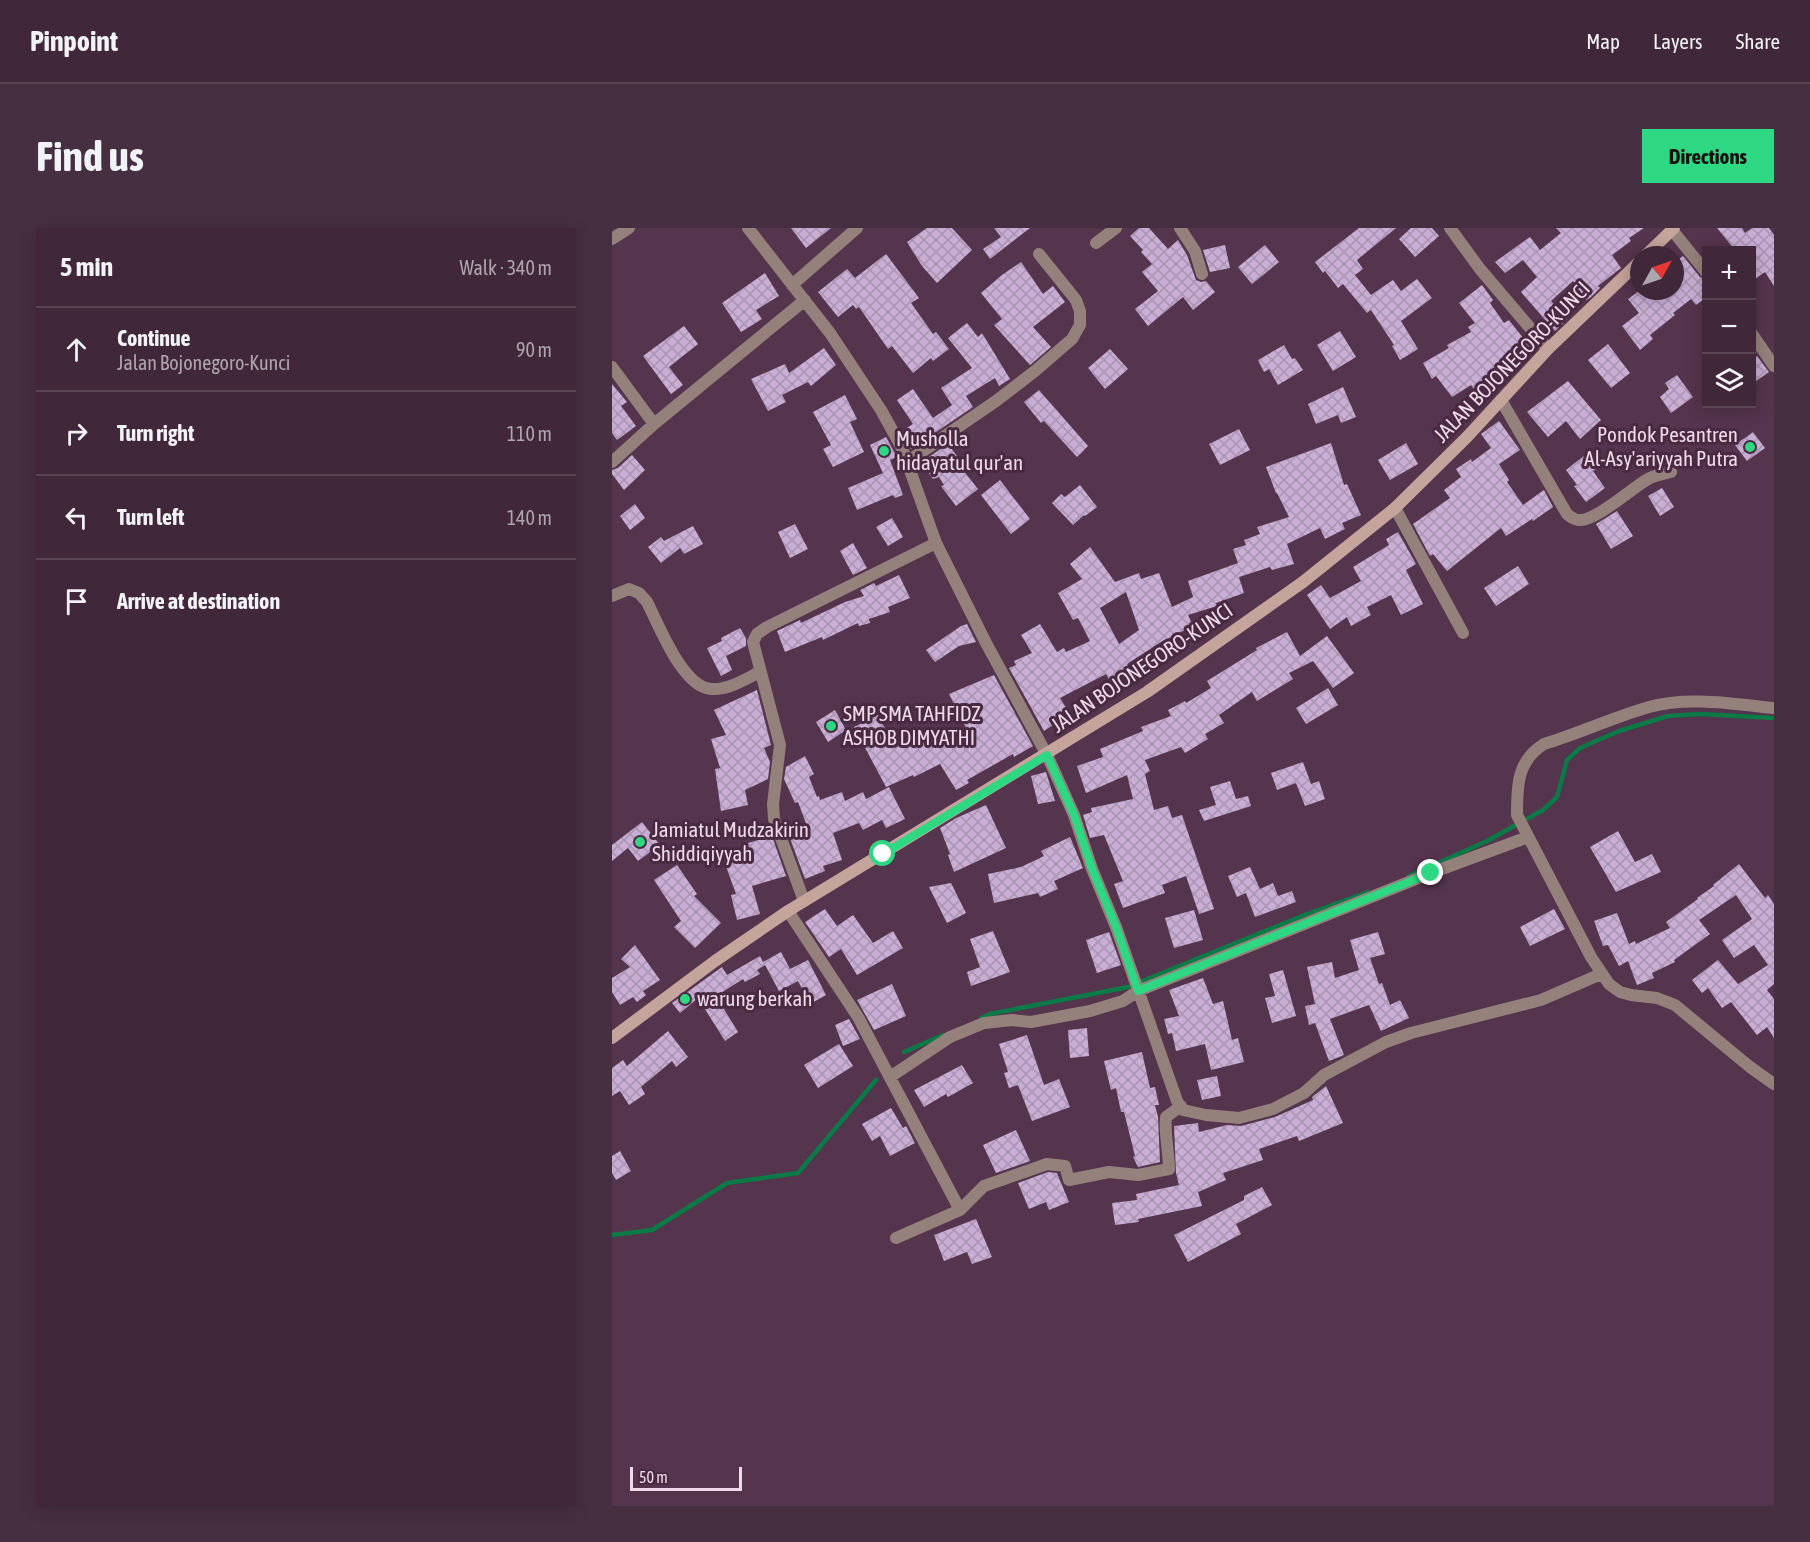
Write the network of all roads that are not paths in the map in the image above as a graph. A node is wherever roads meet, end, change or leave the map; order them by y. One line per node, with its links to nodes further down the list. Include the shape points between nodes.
1 (629, 228): 8 (street)
2 (748, 228): 15 (street)
3 (857, 228): 15 (street)
4 (1116, 228): 9 (street)
5 (1180, 228): 14 (street, via 1195,251)
6 (1450, 228): 18 (street)
7 (1673, 229): 10 (main road); 12 (street)
8 (612, 239)
9 (1096, 243)
10 (1655, 246)
11 (1039, 254): 24 (street, via 1076,300 1080,325 1072,339 996,401)
12 (1702, 266)
13 (1630, 271): 18 (main road, JALAN BOJONEGORO-KUNCI)
14 (1202, 274)
15 (792, 285): 16 (street)
16 (805, 300): 22 (street); 24 (street, via 871,393)
17 (1756, 340): 19 (street)
18 (1548, 350): 21 (main road, JALAN BOJONEGORO-KUNCI)
19 (1774, 366)
20 (612, 367): 22 (street)
21 (1502, 400): 25 (street, via 1567,514 1574,519 1596,514 1649,478); 26 (main road, JALAN BOJONEGORO-KUNCI)
22 (654, 424): 23 (street)
23 (612, 462)
24 (907, 462): 27 (street)
25 (1671, 472)
26 (1395, 508): 29 (street); 32 (main road, JALAN BOJONEGORO-KUNCI, via 1269,608)
27 (936, 543): 30 (street, via 767,627 753,642); 32 (street)
28 (612, 596): 30 (street, via 629,589 639,593 688,676 699,686 710,690 726,688)
29 (1463, 633)
30 (760, 672): 34 (street, via 780,745 774,819)
31 (1774, 708): 33 (street, via 1705,703 1651,707 1544,744 1529,755 1518,780 1517,815)
32 (1047, 755): 34 (main road, JALAN BOJONEGORO-KUNCI); 37 (street, via 1074,815)
33 (1527, 835): 36 (street); 37 (street)
34 (804, 901): 35 (main road, JALAN BOJONEGORO-KUNCI)
35 (788, 911): 38 (main road, JALAN BOJONEGORO-KUNCI); 39 (street, via 858,1017)
36 (1600, 974): 40 (street, via 1620,992 1675,1005); 41 (street, via 1541,1000 1386,1042 1324,1075 1304,1093 1273,1109 1239,1118 1191,1113)
37 (1137, 989): 39 (street, via 1123,1001 1090,1011 1030,1022 984,1023); 41 (street)
38 (612, 1038)
39 (887, 1072): 42 (street)
40 (1774, 1083)
41 (1180, 1106): 42 (street, via 1166,1117 1170,1169 1138,1175 1109,1172 1069,1180 1065,1166 1047,1164 984,1186)
42 (960, 1210): 43 (street)
43 (896, 1239)

